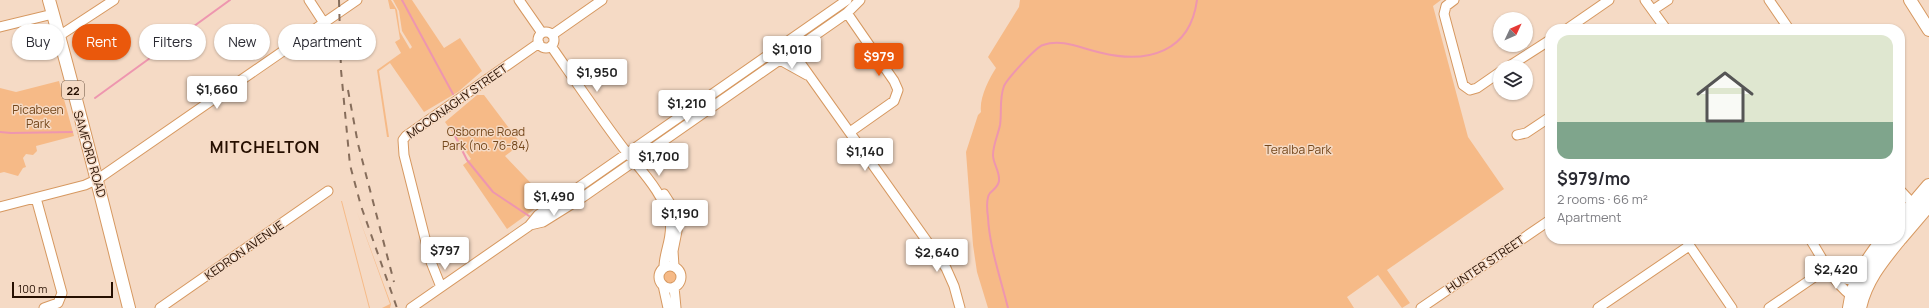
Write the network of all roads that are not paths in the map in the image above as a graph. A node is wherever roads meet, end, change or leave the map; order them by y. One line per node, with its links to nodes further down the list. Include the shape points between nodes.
1 (49, 0): 17 (main road, SAMFORD ROAD / 22)
2 (114, 0): 25 (street)
3 (309, 0): 18 (street)
4 (357, 0): 18 (street)
5 (519, 0): 26 (street)
6 (602, 0): 27 (street)
7 (847, 0): 28 (street)
8 (860, 0): 16 (street)
9 (1454, 0): 37 (street, via 1446,6 1444,17 1460,78 1468,89 1475,89)
10 (1609, 0): 20 (street)
11 (1646, 0): 15 (street)
12 (1668, 0): 15 (street)
13 (1769, 0): 22 (street)
14 (1910, 0): 24 (main road)
15 (1653, 10): 21 (street)
16 (847, 13): 32 (street); 39 (street, via 898,90 894,101)
17 (53, 14): 19 (main road, SAMFORD ROAD / 22); 23 (street)
18 (324, 23): 43 (street)
19 (56, 24)
20 (1574, 24)
21 (1663, 24)
22 (1786, 24)
23 (0, 27)
24 (1929, 30)
25 (64, 33)
26 (542, 33): 27 (street, via 548,32); 30 (street, via 538,38)
27 (552, 35): 31 (street, via 554,40)
28 (786, 43): 32 (street); 41 (street)
29 (1545, 43): 35 (street)
30 (539, 44): 31 (street, via 545,48); 64 (street, MCCONAGHY STREET, via 403,140 404,155)
31 (551, 46): 41 (street)
32 (792, 52): 34 (street); 36 (street)
33 (64, 56): 43 (main road, SAMFORD ROAD / 22)
34 (780, 60): 36 (street); 42 (street)
35 (1519, 60)
36 (808, 76): 39 (street)
37 (1493, 77)
38 (1545, 120): 40 (street, via 1526,133)
39 (850, 132): 73 (street, via 946,268)
40 (1517, 135)
41 (628, 153): 42 (street); 53 (street, via 538,216)
42 (636, 161): 53 (street, via 574,204 543,222); 60 (street, via 662,200 670,221 664,258)
43 (98, 179): 47 (street); 68 (main road, SAMFORD ROAD / 22)
44 (1929, 186): 48 (highway)
45 (328, 191): 69 (street, KEDRON AVENUE)
46 (1905, 195): 48 (street)
47 (36, 198): 50 (street); 67 (street, via 62,296 58,303)
48 (1913, 204): 51 (highway)
49 (1929, 204): 54 (highway)
50 (0, 207)
51 (1905, 214)
52 (1545, 223): 74 (street, HUNTER STREET)
53 (529, 226): 64 (street)
54 (1905, 233)
55 (1684, 244): 75 (street)
56 (1688, 244): 76 (street)
57 (1813, 244): 61 (street)
58 (1880, 244): 62 (highway)
59 (1896, 244): 66 (highway)
60 (669, 267): 63 (street, via 660,270 659,276); 65 (street, via 679,270 681,277)
61 (1831, 271): 62 (highway, via 1847,277); 66 (street); 77 (street)
62 (1858, 275): 66 (highway)
63 (663, 285): 65 (street); 71 (street)
64 (441, 287): 70 (street)
65 (674, 287): 72 (street)
66 (1856, 300)
67 (44, 308)
68 (129, 308)
69 (160, 308)
70 (411, 308)
71 (668, 308)
72 (676, 308)
73 (960, 308)
74 (1421, 308)
75 (1598, 308)
76 (1732, 308)
77 (1769, 308)

